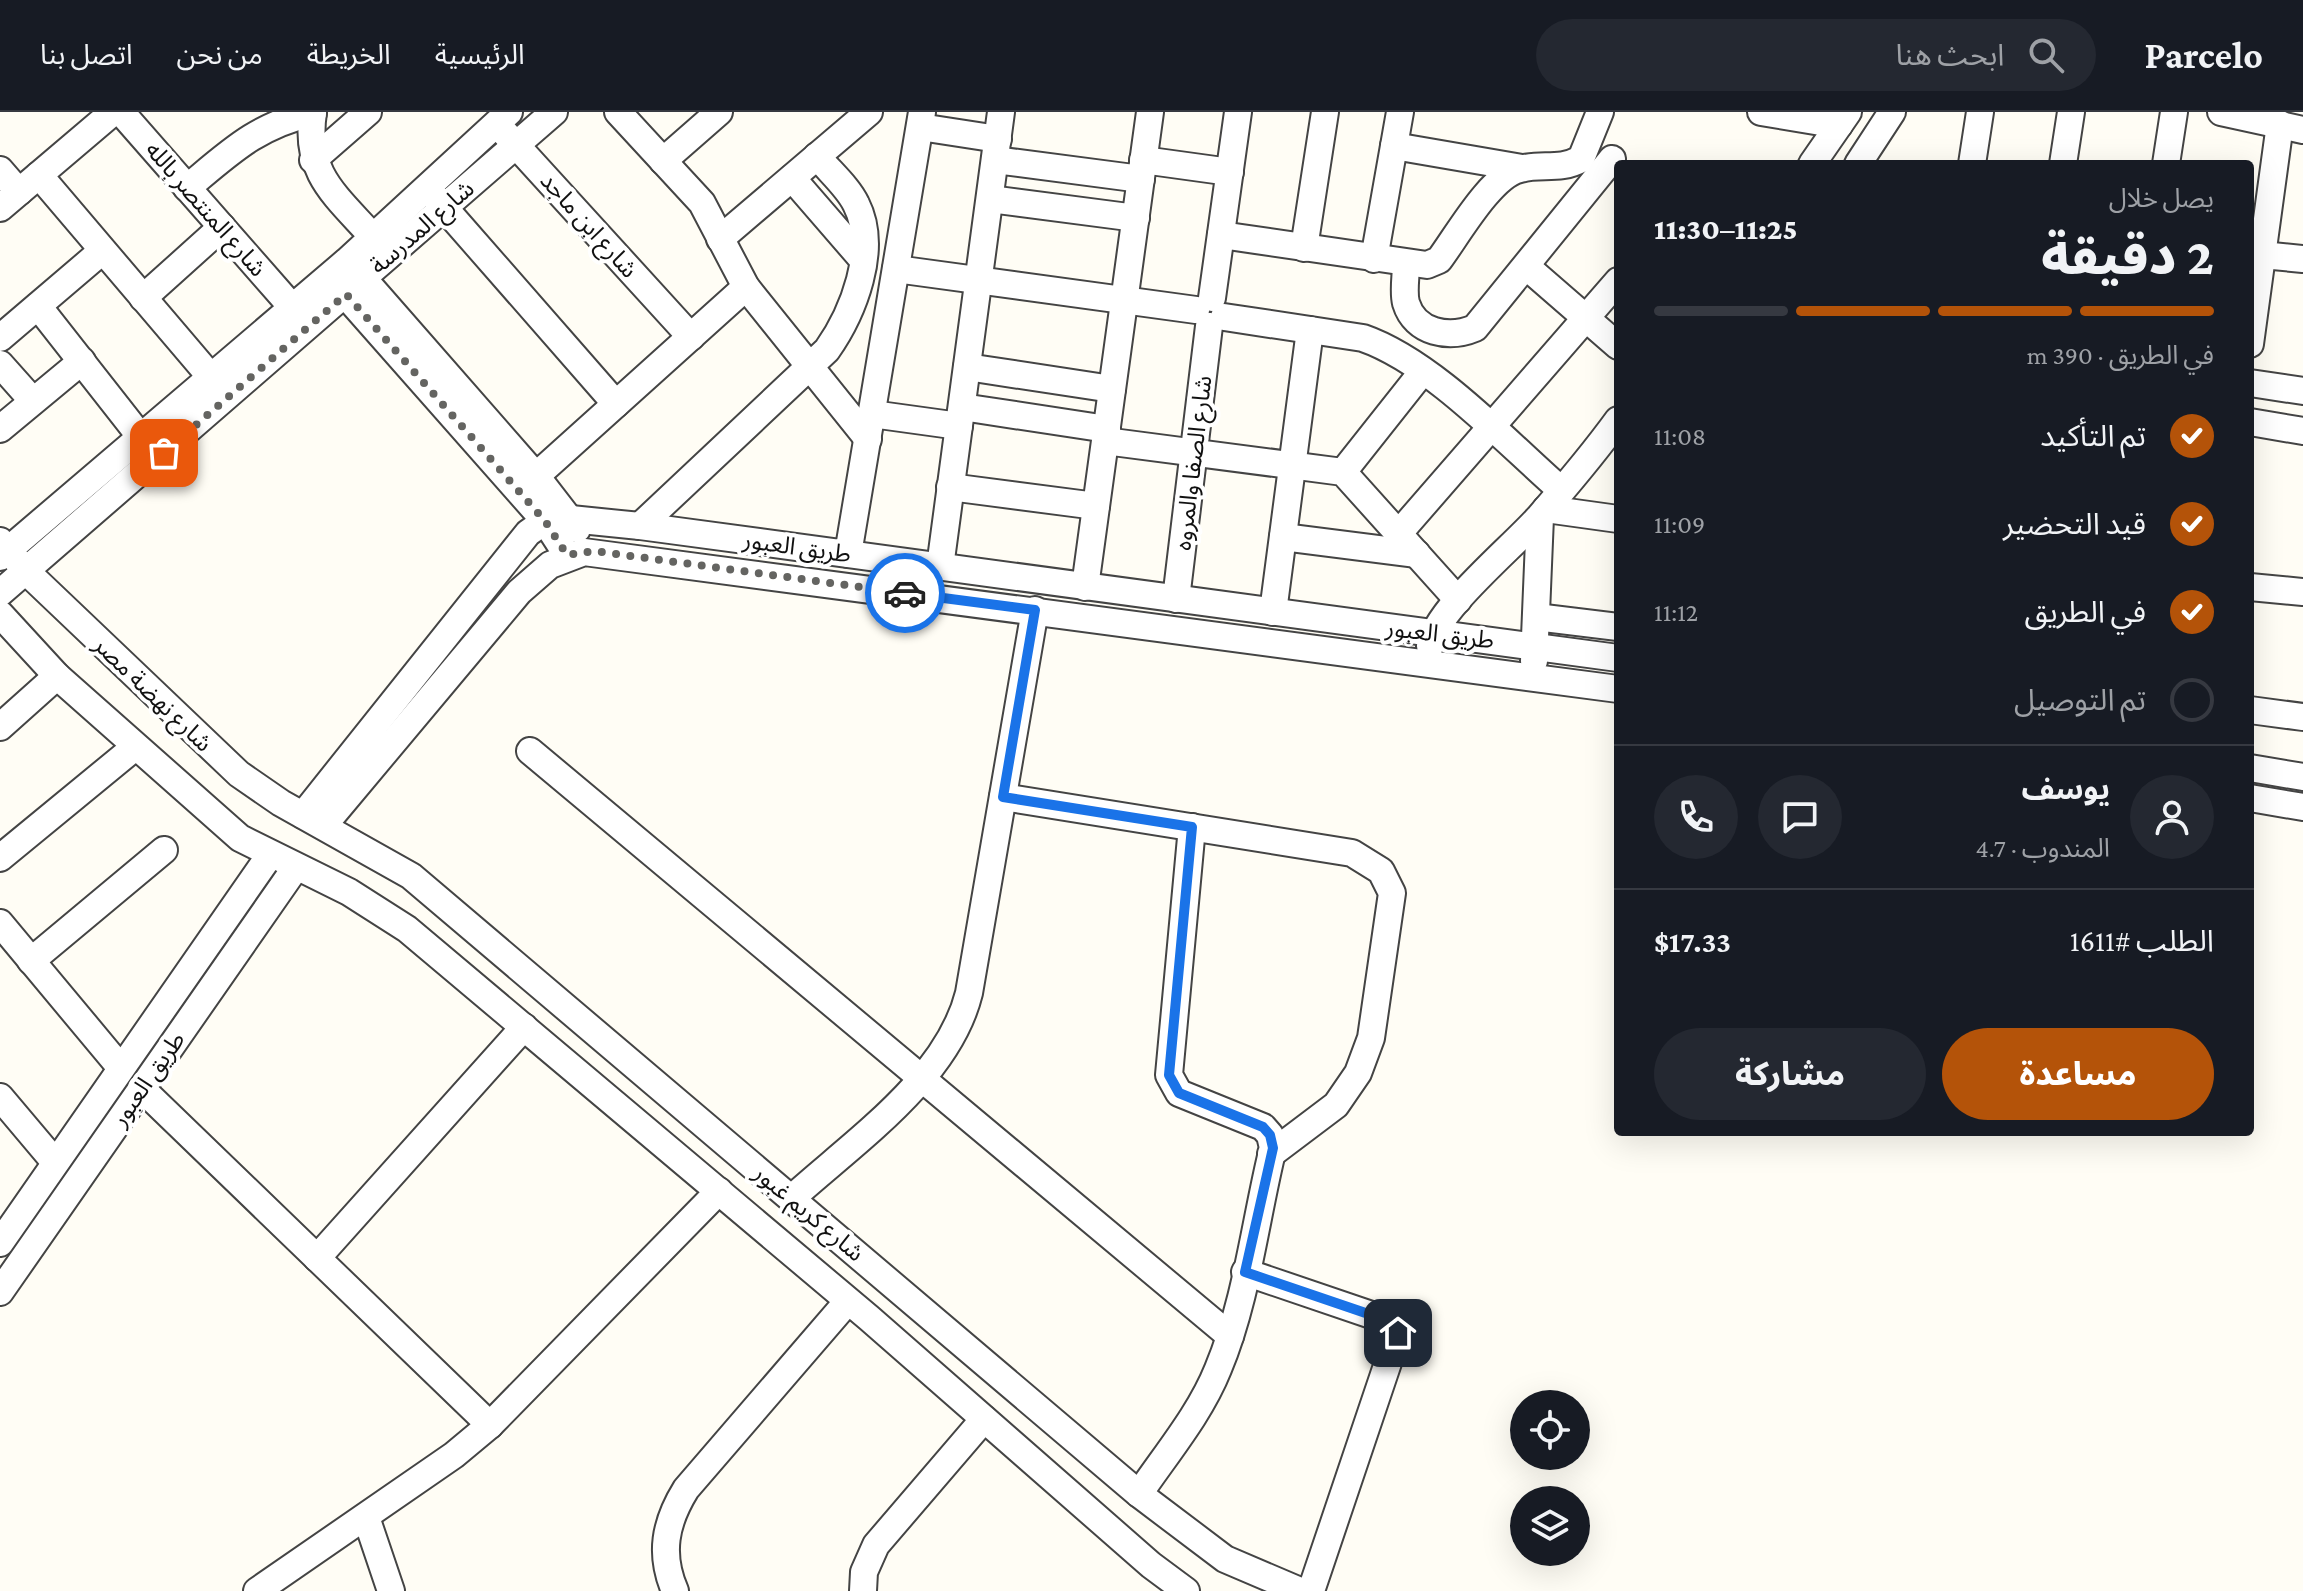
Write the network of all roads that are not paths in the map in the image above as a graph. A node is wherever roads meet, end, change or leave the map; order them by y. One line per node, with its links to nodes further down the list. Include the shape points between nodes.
1 (113, 112): 43 (street)
2 (121, 112): 46 (street, شارع المنتصر بالله)
3 (313, 112): 30 (street); 46 (street, via 252,134)
4 (368, 112): 30 (street)
5 (554, 112): 26 (street, شارع المدرسة)
6 (618, 112): 37 (street)
7 (719, 112): 37 (street)
8 (869, 112): 29 (street)
9 (1001, 112): 28 (street)
10 (1150, 112): 41 (street)
11 (1238, 112): 42 (street, شارع الصفا والمروه)
12 (1325, 112): 55 (street)
13 (1400, 112): 27 (street)
14 (1600, 112): 25 (street)
15 (1761, 112): 22 (street)
16 (1892, 112): 33 (street)
17 (1980, 112): 34 (street)
18 (2071, 112): 35 (street)
19 (2174, 112): 36 (street)
20 (2221, 112): 24 (street)
21 (497, 116): 26 (street, شارع ابن ماجد); 45 (street, شارع المدرسة)
22 (1844, 118): 32 (street)
23 (921, 119): 28 (street); 63 (street)
24 (2292, 127): 57 (street)
25 (1590, 141): 31 (street); 39 (street, via 1581,159 1569,165)
26 (516, 145): 49 (street, شارع المدرسة); 76 (street, شارع ابن ماجد)
27 (1394, 146): 39 (street); 58 (street)
28 (996, 150): 41 (street); 47 (street)
29 (817, 156): 44 (street); 60 (street, via 856,204)
30 (313, 160): 53 (street, via 329,189)
31 (1614, 160)
32 (1815, 160)
33 (1861, 160)
34 (1973, 160)
35 (2064, 160)
36 (2167, 160)
37 (663, 161): 54 (street, via 713,218)
38 (1614, 162): 62 (street)
39 (1522, 168): 61 (street, via 1501,177 1439,260)
40 (0, 170): 48 (street)
41 (1142, 170): 42 (street); 50 (street)
42 (1230, 172): 52 (street, شارع الصفا والمروه)
43 (39, 175): 48 (street); 56 (street)
44 (792, 178): 54 (street); 60 (street)
45 (427, 187): 49 (street); 53 (street, شارع المدرسة)
46 (187, 188): 51 (street, شارع المنتصر بالله)
47 (990, 199): 50 (street); 65 (street)
48 (9, 200)
49 (444, 208): 64 (street, شارع المدرسة); 89 (street)
50 (1136, 218): 69 (street)
51 (222, 227): 68 (street); 71 (street, شارع المنتصر بالله)
52 (1221, 235): 55 (street); 72 (street, شارع الصفا والمروه)
53 (372, 236): 64 (street, شارع المدرسة)
54 (720, 239): 67 (street)
55 (1304, 248): 58 (street)
56 (102, 251): 68 (street); 70 (street)
57 (2262, 255): 59 (street); 73 (street)
58 (1374, 259): 61 (street)
59 (2303, 259)
60 (863, 260): 81 (street, via 844,325)
61 (1406, 264): 62 (street, via 1405,300 1411,313 1420,324 1448,335 1475,328)
62 (1527, 267): 74 (street)
63 (896, 269): 65 (street); 92 (street)
64 (346, 277): 71 (street, شارع المدرسة); 102 (street); 107 (street); 117 (street, شارع المدرسة)
65 (978, 280): 69 (street); 82 (street)
66 (1614, 286): 74 (street)
67 (746, 287): 76 (street); 81 (street)
68 (143, 298): 84 (street)
69 (1124, 300): 72 (street); 86 (street)
70 (38, 306): 77 (street); 79 (street)
71 (292, 307): 84 (street, شارع المدرسة)
72 (1210, 313): 75 (street); 99 (street, شارع الصفا والمروه)
73 (2254, 314)
74 (1586, 317): 78 (street); 93 (street)
75 (1310, 330): 83 (street, via 1363,338); 100 (street)
76 (691, 337): 89 (street)
77 (0, 338)
78 (1614, 342)
79 (82, 361): 88 (street); 98 (street)
80 (0, 364): 88 (street)
81 (810, 366): 92 (street); 108 (street)
82 (967, 367): 86 (street); 90 (street)
83 (1423, 371): 93 (street); 101 (street)
84 (210, 376): 98 (street, شارع المدرسة)
85 (2254, 384): 87 (street)
86 (1112, 389): 97 (street)
87 (2303, 391)
88 (33, 401): 94 (street)
89 (616, 404): 102 (street)
90 (960, 416): 92 (street); 97 (street); 103 (street)
91 (2254, 426): 96 (street)
92 (870, 427): 113 (street)
93 (1490, 428): 104 (street); 109 (street)
94 (0, 429)
95 (1614, 429): 104 (street)
96 (2303, 431)
97 (1106, 435): 99 (street); 105 (street)
98 (140, 436): 111 (street, شارع المدرسة)
99 (1194, 452): 100 (street); 122 (street, شارع الصفا والمروه)
100 (1292, 463): 101 (street); 110 (street)
101 (1343, 472): 109 (street)
102 (536, 476): 107 (street)
103 (950, 487): 105 (street); 116 (street)
104 (1549, 505): 106 (street); 123 (street); 127 (street)
105 (1096, 506): 118 (street)
106 (1614, 518)
107 (556, 520): 108 (street, طريق العبور); 112 (street); 115 (street); 146 (street, via 528,533)
108 (640, 526): 113 (street, طريق العبور)
109 (1399, 533): 114 (street)
110 (1283, 537): 114 (street); 125 (street)
111 (2, 549): 117 (street, شارع نهضة مصر)
112 (594, 551): 115 (street, طريق العبور); 124 (street, طريق العبور)
113 (848, 554): 116 (street, طريق العبور)
114 (1417, 554): 123 (street)
115 (567, 555): 146 (street, طريق العبور, via 519,592)
116 (940, 567): 118 (street, طريق العبور)
117 (28, 573): 121 (street, شارع المدرسة); 146 (street, شارع نهضة مصر, via 219,757 259,789)
118 (1085, 587): 122 (street, طريق العبور)
119 (2254, 587): 120 (street)
120 (2303, 592)
121 (0, 593)
122 (1176, 599): 125 (street, طريق العبور)
123 (1458, 600): 129 (street)
124 (1035, 610): 132 (street, طريق العبور); 143 (street)
125 (1273, 612): 129 (street, طريق العبور)
126 (0, 614): 133 (street, شارع نهضة مصر)
127 (1536, 617): 128 (street); 130 (street)
128 (1614, 627)
129 (1432, 633): 130 (street, طريق العبور); 132 (street)
130 (1536, 647): 131 (street, طريق العبور); 134 (street)
131 (1614, 657)
132 (1427, 663): 134 (street, طريق العبور)
133 (57, 676): 138 (street); 139 (street, شارع نهضة مصر)
134 (1532, 677): 135 (street, طريق العبور)
135 (1614, 688)
136 (2254, 711): 137 (street)
137 (2303, 717)
138 (0, 727)
139 (135, 747): 149 (street, شارع نهضة مصر, via 240,838); 150 (street)
140 (530, 751): 156 (street)
141 (2254, 769): 142 (street)
142 (2303, 777)
143 (1003, 797): 147 (street); 156 (street, via 965,1010 950,1045)
144 (2254, 799): 145 (street)
145 (2303, 807)
146 (314, 820): 162 (street, شارع كريم غبور, via 411,876)
147 (1192, 827): 159 (street, via 1169,1075 1179,1093 1263,1127 1272,1141); 159 (street, via 1352,853 1381,871 1392,893 1371,1038 1358,1073 1336,1105)
148 (164, 850): 153 (street)
149 (270, 855): 151 (street, شارع نهضة مصر); 155 (street, طريق العبور)
150 (0, 858)
151 (296, 867): 154 (street, شارع كريم غبور, via 349,892 407,929); 157 (street, طريق العبور)
152 (0, 923): 153 (street)
153 (31, 961): 155 (street)
154 (524, 1027): 161 (street, شارع كريم غبور); 164 (street)
155 (120, 1067): 160 (street, طريق العبور)
156 (924, 1078): 162 (street); 168 (street)
157 (141, 1088): 164 (street); 166 (street, طريق العبور)
158 (0, 1097): 160 (street)
159 (1271, 1154): 165 (street)
160 (54, 1161): 163 (street, طريق العبور)
161 (719, 1191): 167 (street, شارع كريم غبور); 170 (street)
162 (792, 1198): 171 (street, شارع كريم غبور)
163 (0, 1243)
164 (317, 1258): 170 (street)
165 (1245, 1272): 168 (street); 180 (street, via 1392,1322 1398,1333)
166 (0, 1292)
167 (848, 1301): 169 (street, شارع كريم غبور); 176 (street, via 673,1510 665,1559)
168 (1230, 1336): 171 (street, via 1199,1406)
169 (984, 1419): 173 (street, via 876,1545); 178 (street, شارع كريم غبور)
170 (490, 1425): 172 (street)
171 (1139, 1494): 179 (street, شارع كريم غبور, via 1225,1559)
172 (366, 1517): 174 (street); 175 (street)
173 (863, 1582): 177 (street)
174 (257, 1591)
175 (391, 1591)
176 (675, 1591)
177 (887, 1591)
178 (1186, 1591)
179 (1300, 1591)
180 (1311, 1591)

